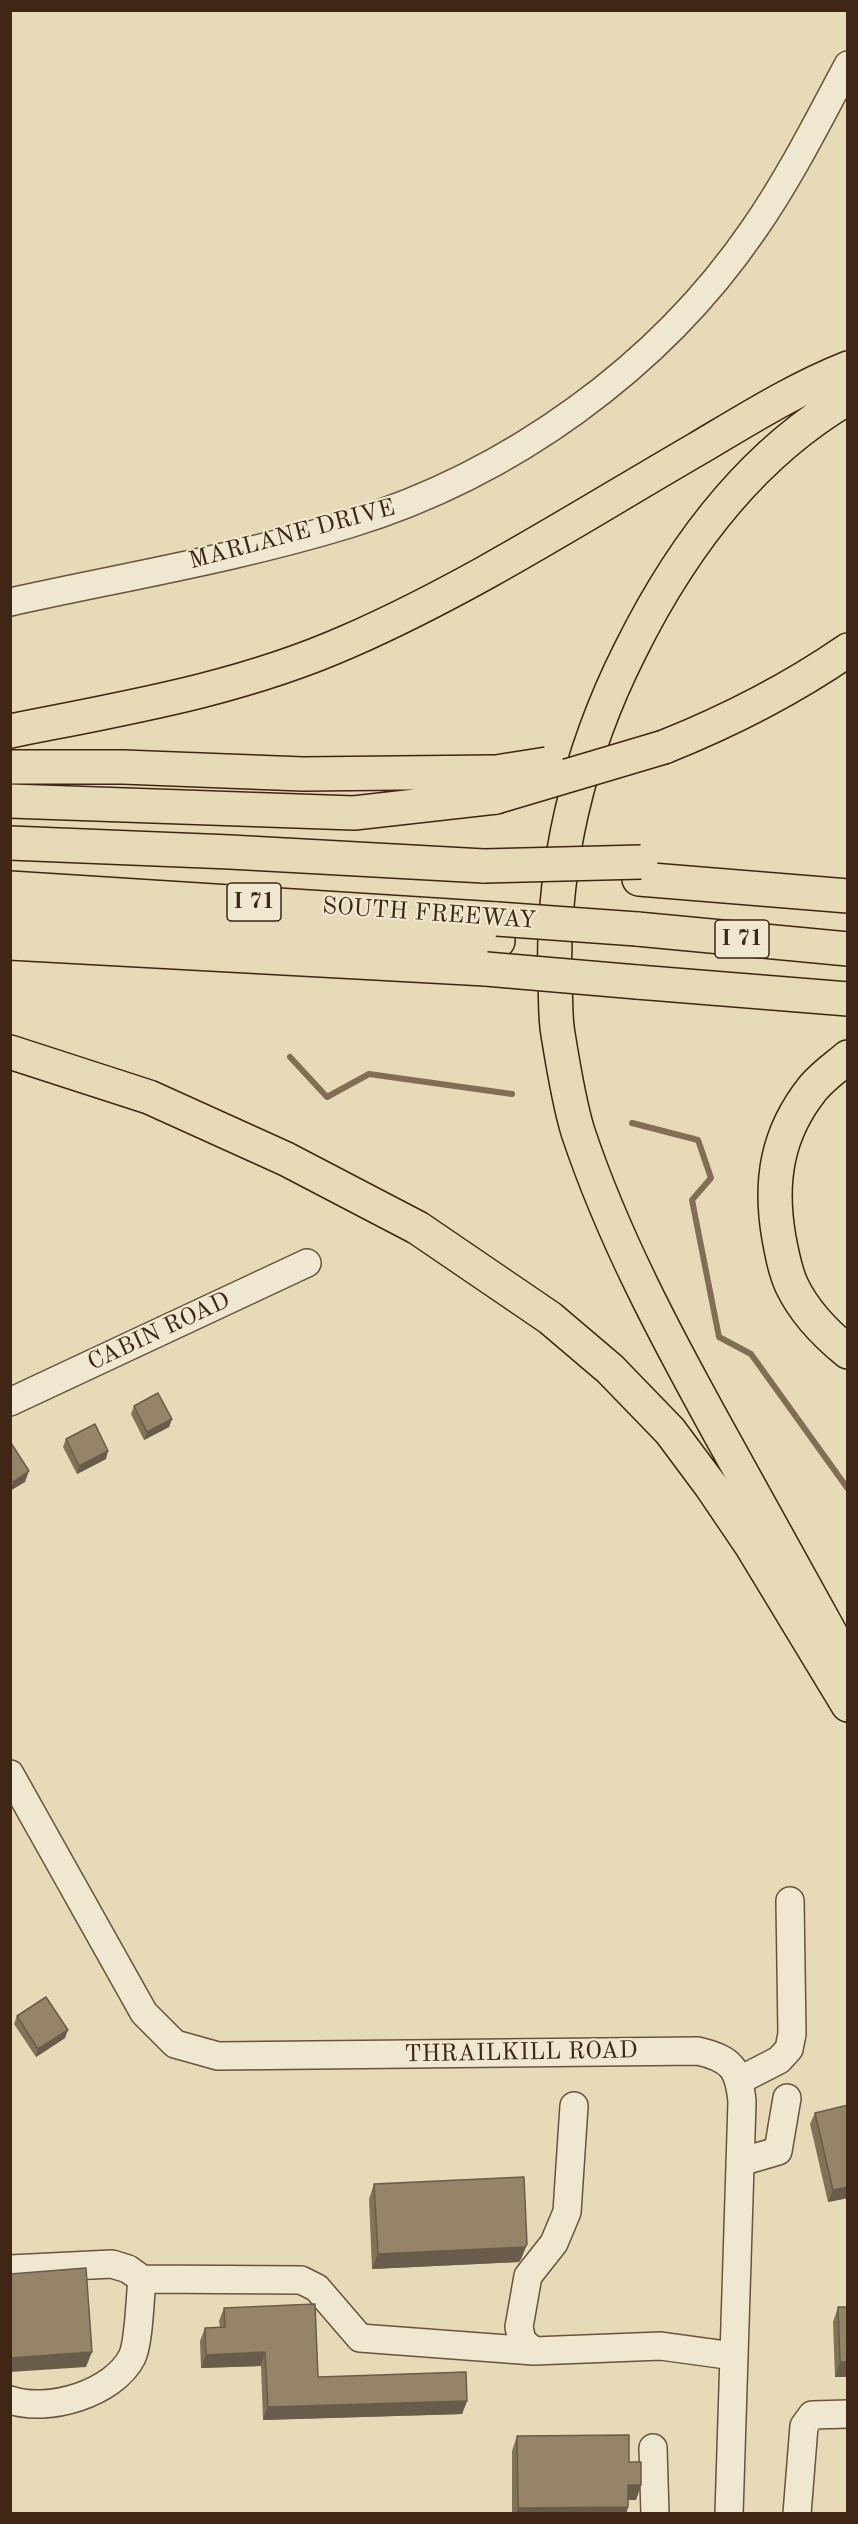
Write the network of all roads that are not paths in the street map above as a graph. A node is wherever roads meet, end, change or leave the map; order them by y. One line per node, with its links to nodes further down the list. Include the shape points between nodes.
1 (848, 65): 4 (street, MARLANE DRIVE, via 785,183 753,232 669,330 631,366 556,423 468,477 349,524)
2 (848, 368): 6 (highway, via 759,413 458,587 349,641 240,681)
3 (848, 398): 27 (highway, via 791,437 753,471 723,504 650,610 607,696 580,775 560,868 554,942 557,1031 577,1130 621,1243 683,1367)
4 (10, 602)
5 (848, 650): 8 (highway, bridge, via 807,678 737,716 664,747)
6 (10, 731)
7 (10, 767): 8 (highway, via 123,767)
8 (496, 784): 9 (highway, via 354,813)
9 (10, 801)
10 (10, 843): 11 (highway, SOUTH FREEWAY / I 71, bridge)
11 (640, 871): 12 (highway); 14 (highway, SOUTH FREEWAY / I 71)
12 (848, 875)
13 (10, 888): 16 (highway, SOUTH FREEWAY / I 71)
14 (848, 896)
15 (10, 920): 16 (highway)
16 (494, 943): 17 (highway); 19 (highway, SOUTH FREEWAY / I 71, bridge); 19 (highway, bridge)
17 (10, 944)
18 (848, 949): 19 (highway, SOUTH FREEWAY / I 71)
19 (637, 954): 20 (highway); 21 (highway)
20 (848, 966)
21 (848, 999)
22 (10, 1052): 28 (highway, via 149,1097 286,1159 418,1228 550,1318 610,1369 669,1431 751,1545)
23 (848, 1057): 25 (highway, via 815,1086 785,1134 777,1157 774,1210 792,1286 807,1310)
24 (307, 1263): 26 (street, CABIN ROAD)
25 (848, 1352)
26 (10, 1402)
27 (848, 1665)
28 (848, 1705)
29 (10, 1774): 31 (street, THRAILKILL ROAD, via 144,2013 175,2044 218,2056 698,2050 733,2067)
30 (790, 1901): 31 (street, via 789,2049 779,2060)
31 (740, 2080): 34 (street)
32 (787, 2098): 34 (street, via 778,2151)
33 (574, 2106): 37 (street, via 567,2212 554,2243 528,2276 519,2327 522,2341)
34 (740, 2162): 38 (street)
35 (10, 2269): 36 (street, via 112,2264 128,2268)
36 (142, 2279): 37 (street, via 302,2280 317,2288 360,2338); 39 (street, via 134,2355 122,2373 74,2400 44,2405)
37 (534, 2351): 38 (street, via 661,2346)
38 (734, 2356): 43 (street)
39 (10, 2400)
40 (848, 2414): 44 (street, via 812,2415 804,2426)
41 (653, 2448): 42 (street)
42 (656, 2514)
43 (729, 2514)
44 (797, 2514)

